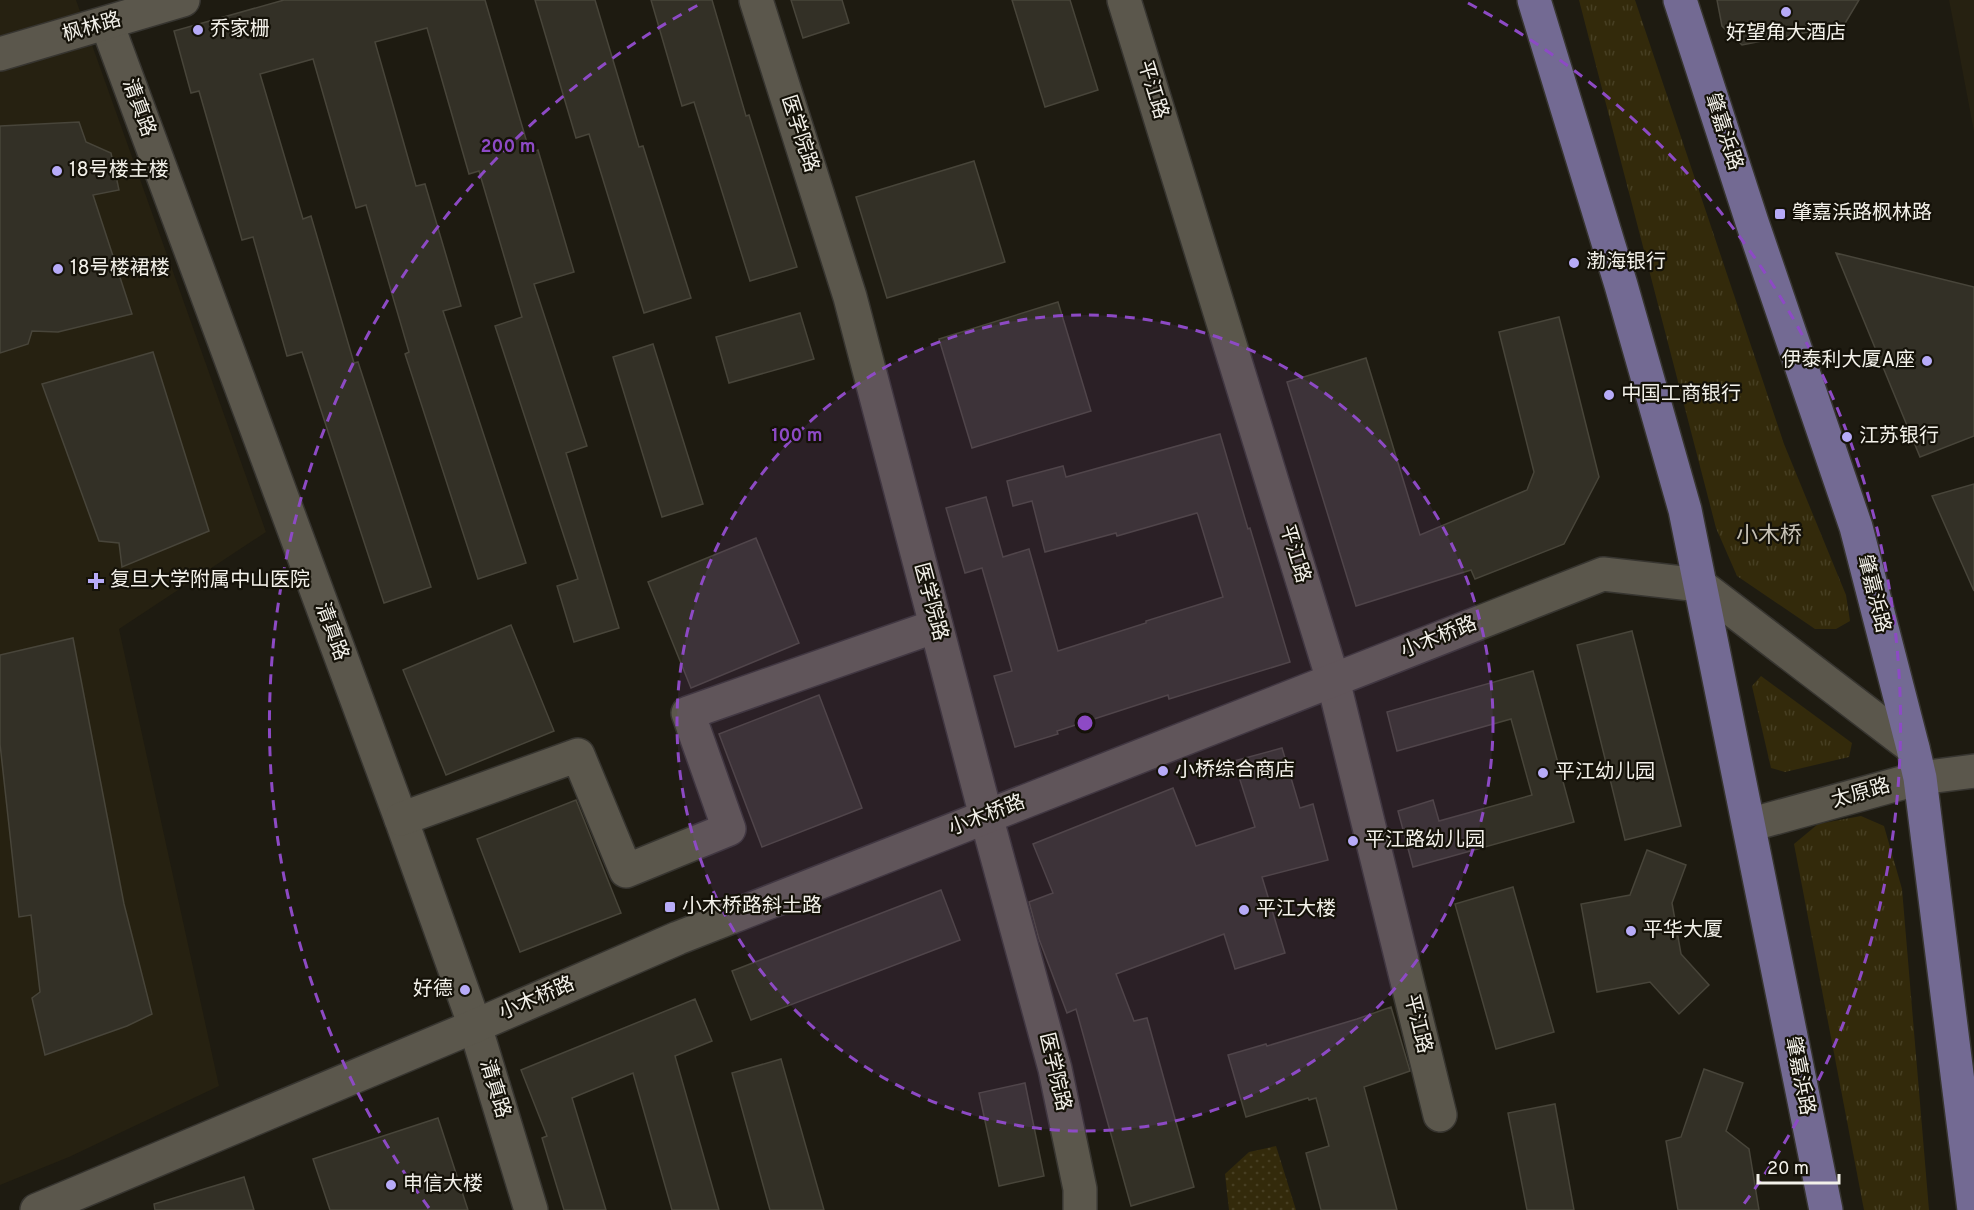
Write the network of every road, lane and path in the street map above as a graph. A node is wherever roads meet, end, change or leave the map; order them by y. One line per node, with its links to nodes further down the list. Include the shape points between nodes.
1 (183, 0): 6 (street, 枫林路)
2 (756, 0): 9 (street, 医学院路, via 850,297)
3 (1124, 0): 10 (street, 平江路)
4 (1534, 0): 8 (main road, 肇嘉浜路, via 1679,488)
5 (1680, 0): 11 (main road, 肇嘉浜路, via 1856,526)
6 (106, 24): 7 (street, 枫林路); 14 (street, 清真路)
7 (0, 54)
8 (1700, 585): 10 (street, 小木桥路, via 1603,574); 11 (street); 15 (main road, 肇嘉浜路)
9 (936, 626): 13 (street, 医学院路); 14 (street, via 688,713 729,829 626,871 578,755)
10 (1333, 680): 13 (street, 小木桥路); 17 (street, 平江路)
11 (1917, 763): 12 (street, 太原路); 15 (street, 太原路); 22 (main road, 肇嘉浜路)
12 (1974, 771)
13 (986, 816): 16 (street, 小木桥路, via 678,938); 20 (street, 医学院路, via 1055,1069 1080,1190)
14 (401, 819): 16 (street, 清真路)
15 (1749, 825): 21 (main road, 肇嘉浜路)
16 (475, 1026): 18 (street, 小木桥路); 19 (street, 清真路)
17 (1440, 1115)
18 (37, 1210)
19 (531, 1210)
20 (1080, 1210)
21 (1826, 1210)
22 (1974, 1210)

